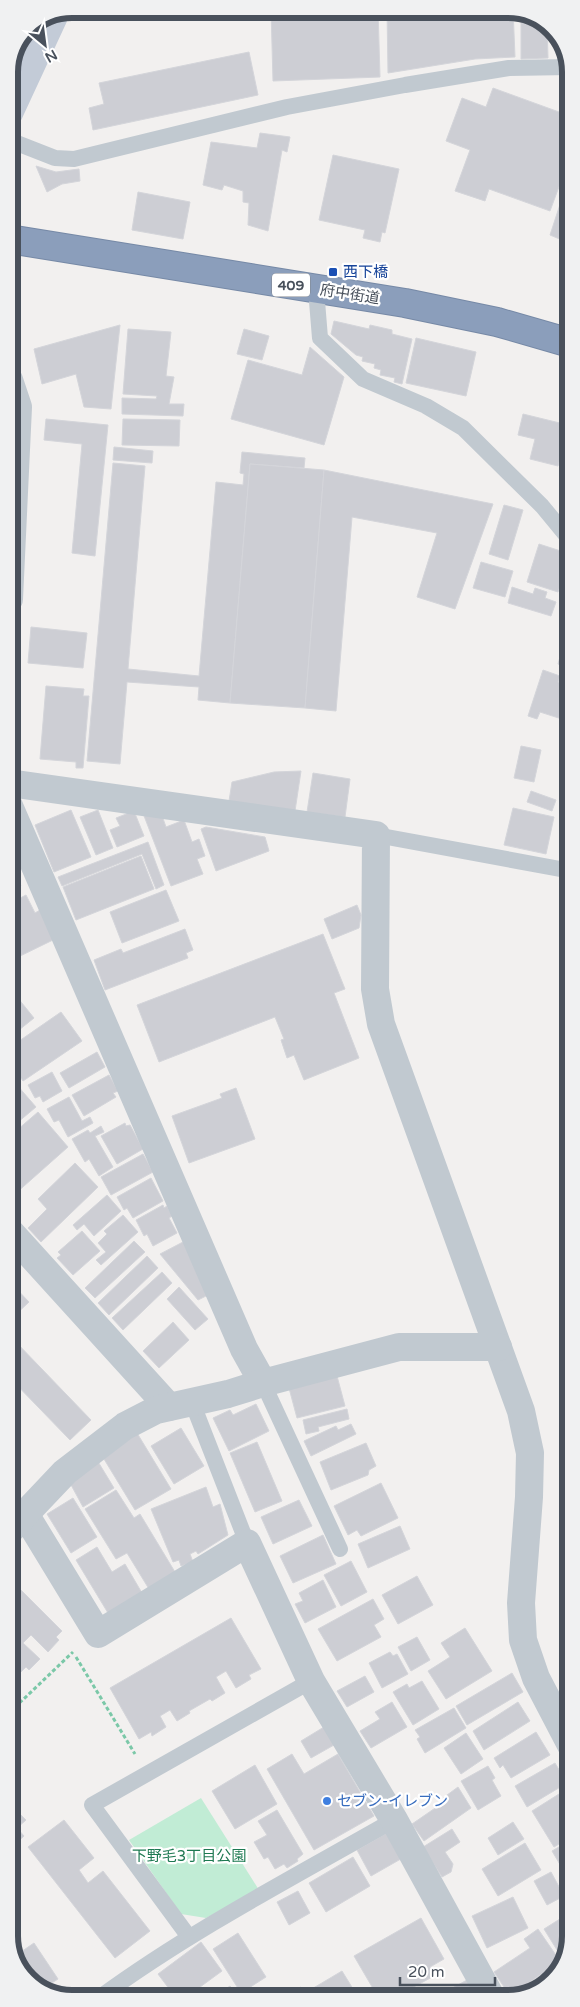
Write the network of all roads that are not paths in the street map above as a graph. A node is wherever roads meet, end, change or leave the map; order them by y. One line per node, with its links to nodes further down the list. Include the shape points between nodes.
1 (51, 22): 3 (street)
2 (562, 67): 4 (lane, via 509,68 287,107 74,159 55,158)
3 (18, 94)
4 (18, 144)
5 (18, 240): 6 (highway, 府中街道 / 409)
6 (316, 289): 7 (highway, 府中街道 / 409, via 479,318); 8 (lane, via 320,338 363,379 426,406 463,428 542,506)
7 (562, 341)
8 (562, 530)
9 (18, 784): 11 (street)
10 (18, 827): 15 (street, via 244,1349)
11 (376, 835): 12 (lane); 14 (street, via 374,989 380,1024)
12 (562, 870)
13 (18, 1240): 16 (street)
14 (498, 1347): 15 (street, via 399,1347); 22 (street, via 522,1411 530,1453 530,1497 521,1604 523,1640 536,1678)
15 (263, 1383): 16 (street); 20 (lane)
16 (180, 1405): 17 (street, via 156,1410 125,1426 65,1472); 19 (lane)
17 (18, 1521)
18 (18, 1523): 19 (street, via 98,1634)
19 (247, 1542): 21 (street)
20 (340, 1549)
21 (311, 1681): 23 (street); 24 (lane, via 92,1805)
22 (562, 1728)
23 (394, 1820): 24 (lane); 26 (street)
24 (189, 1937): 25 (lane)
25 (111, 1989)
26 (487, 1990)

